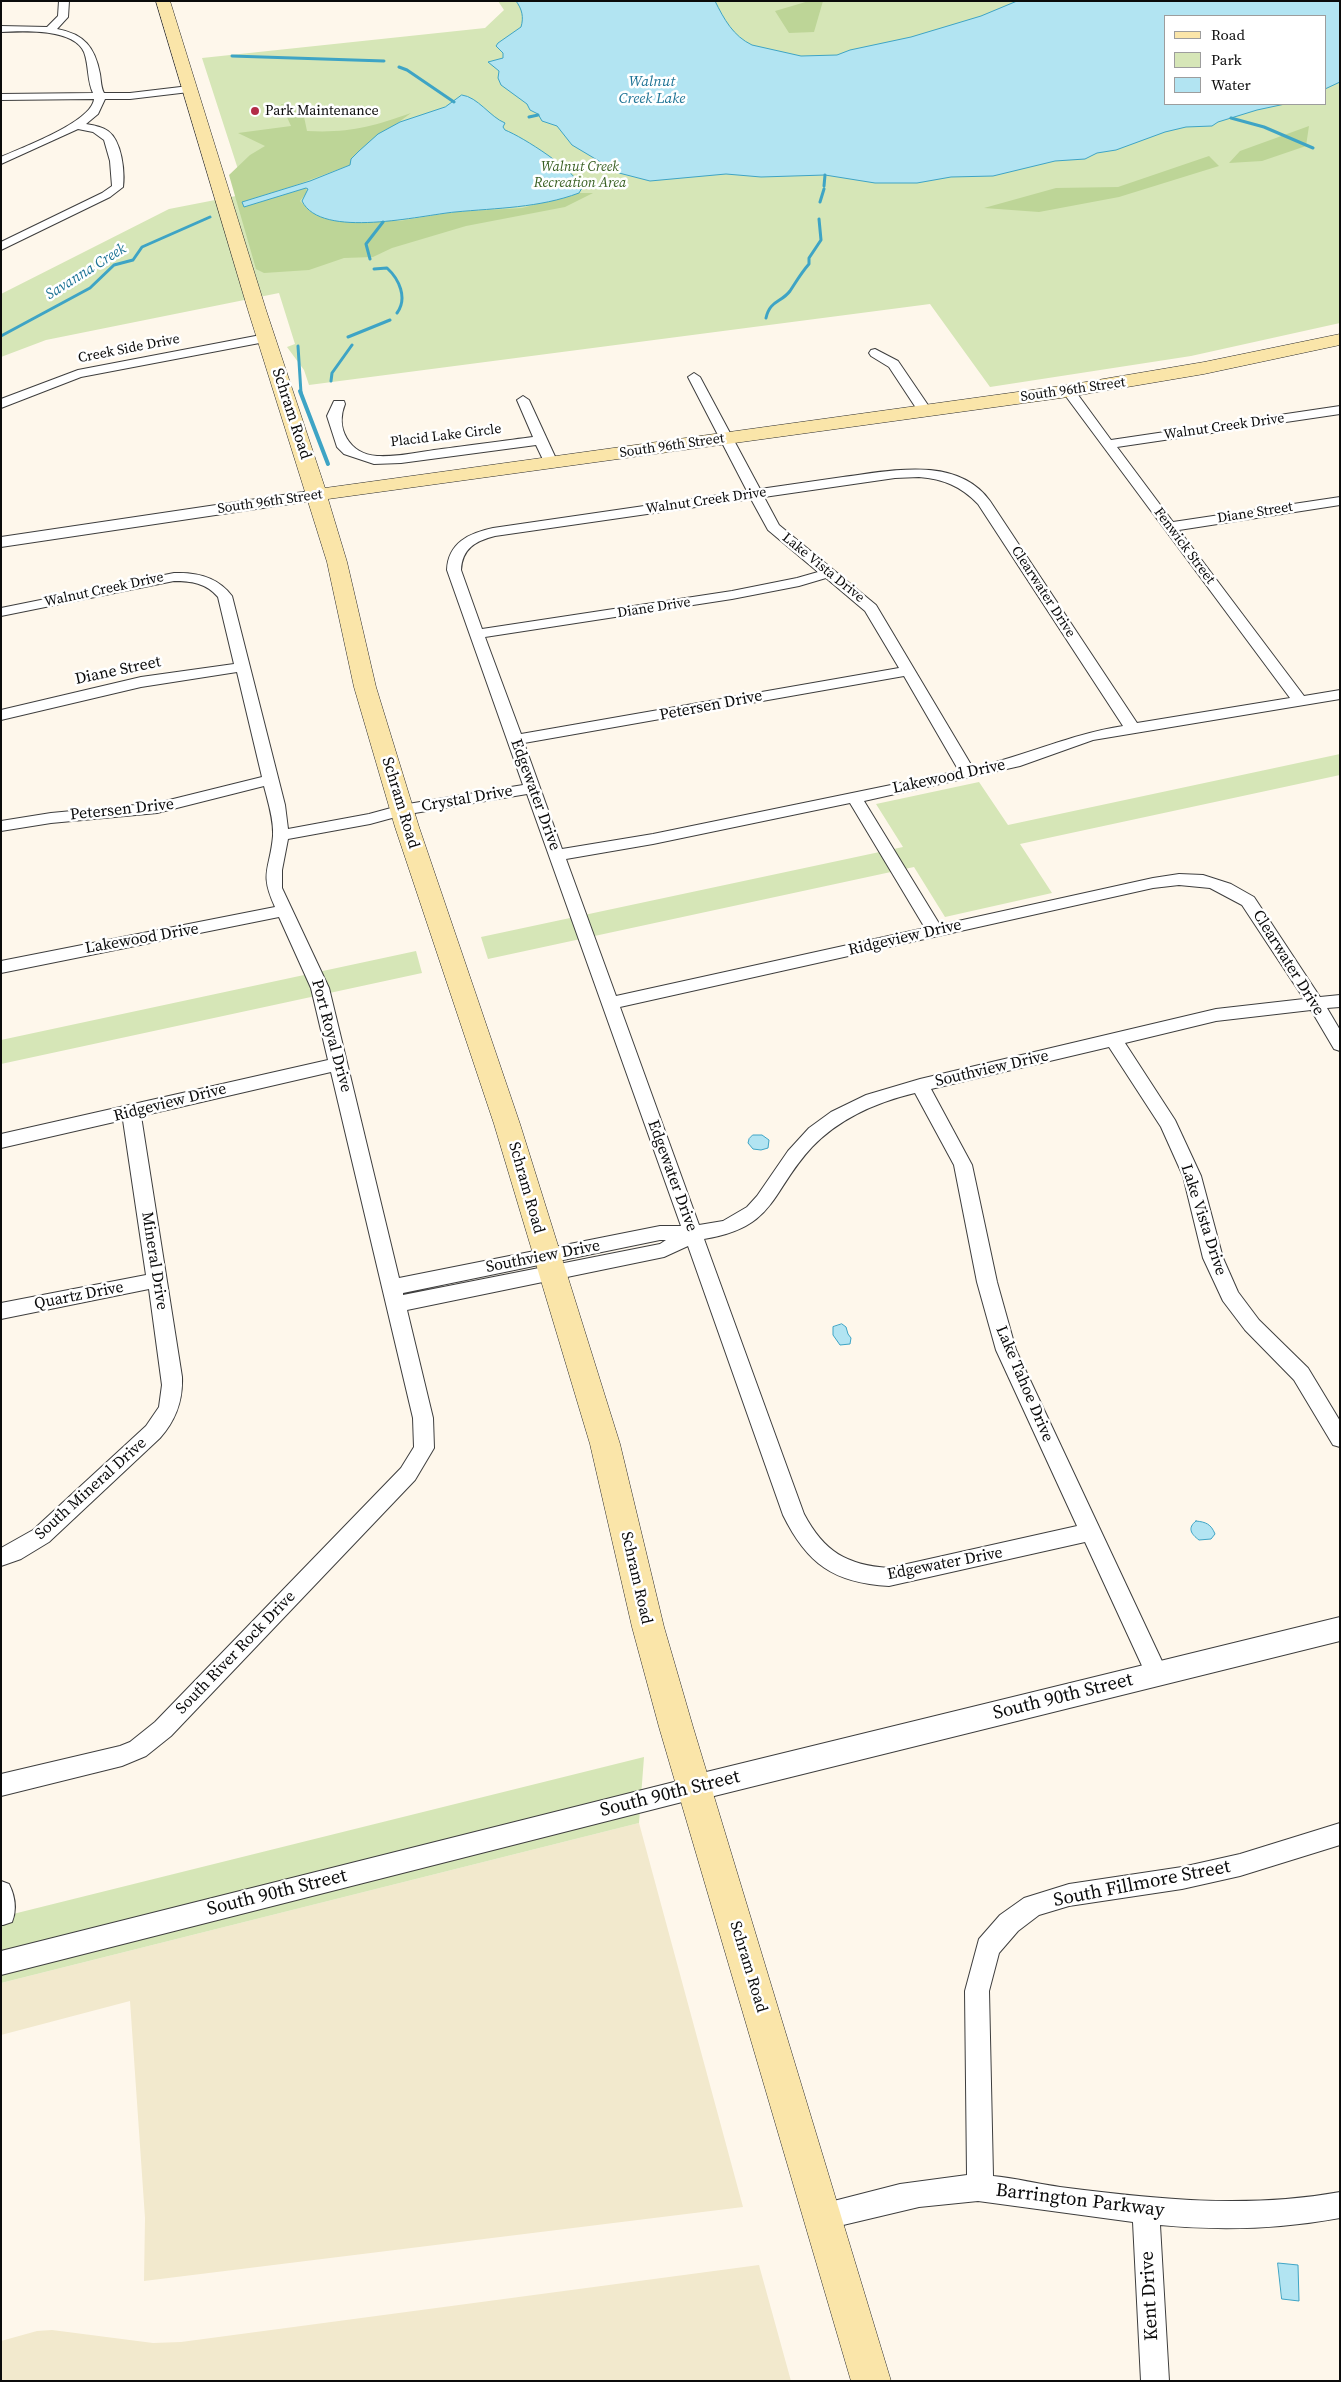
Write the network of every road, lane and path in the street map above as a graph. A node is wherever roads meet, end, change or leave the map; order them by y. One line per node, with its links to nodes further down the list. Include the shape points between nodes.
1 (64, 1): 4 (street, via 63,17)
2 (163, 1): 5 (main road, Schram Road)
3 (1, 29): 4 (street)
4 (50, 30): 6 (street, via 72,37 86,47)
5 (188, 86): 6 (street, via 130,96); 11 (main road, Schram Road)
6 (95, 94): 7 (street); 8 (street, via 96,110)
7 (1, 97)
8 (76, 125): 9 (street); 10 (street, via 102,133 109,139 118,177 117,187)
9 (1, 161)
10 (1, 247)
11 (266, 338): 17 (street, Creek Side Drive, via 78,374); 27 (main road, Schram Road)
12 (1340, 338): 15 (main road, South 96th Street, via 1204,368)
13 (875, 353): 20 (street, via 894,364)
14 (694, 377): 21 (street, Lake Vista Drive)
15 (1068, 391): 20 (main road, South 96th Street); 23 (street, Fenwick Street)
16 (523, 400): 22 (street)
17 (1, 404)
18 (339, 404): 22 (street, Placid Lake Circle, via 334,416 342,444 349,451 374,460)
19 (1340, 410): 23 (street, Walnut Creek Drive)
20 (925, 411): 21 (main road, South 96th Street)
21 (727, 438): 24 (main road, South 96th Street); 26 (street, Lake Vista Drive)
22 (540, 440): 24 (street)
23 (1108, 444): 29 (street, Fenwick Street)
24 (551, 463): 27 (main road, South 96th Street)
25 (936, 475): 26 (street, Walnut Creek Drive, via 916,472 895,474); 41 (street, Clearwater Drive, via 964,484 983,501)
26 (756, 494): 30 (street, Walnut Creek Drive, via 500,530); 32 (street, Lake Vista Drive, via 773,527)
27 (317, 495): 31 (street, South 96th Street); 47 (main road, Schram Road, via 337,562 365,687)
28 (1340, 501): 29 (street, Diane Street)
29 (1170, 526): 39 (street, Fenwick Street)
30 (477, 536): 35 (street, Edgewater Drive, via 460,547 453,564)
31 (1, 542)
32 (828, 572): 35 (street, Diane Drive, via 799,582 732,595); 37 (street, Lake Vista Drive, via 871,608)
33 (207, 581): 34 (street, Walnut Creek Drive, via 192,577 164,577); 36 (street, Port Royal Drive, via 225,596)
34 (1, 612)
35 (477, 634): 42 (street, Edgewater Drive)
36 (243, 667): 40 (street, Diane Street, via 141,682); 44 (street, Port Royal Drive)
37 (908, 671): 42 (street, Petersen Drive); 43 (street, Lake Vista Drive)
38 (1340, 694): 39 (street, Lakewood Drive)
39 (1300, 701): 41 (street, Lakewood Drive)
40 (1, 715)
41 (1133, 729): 43 (street, Lakewood Drive, via 1079,739 1026,759)
42 (515, 740): 45 (street, Edgewater Drive)
43 (969, 774): 46 (street, Lakewood Drive)
44 (271, 780): 48 (street, Petersen Drive, via 157,808); 49 (street, Port Royal Drive)
45 (532, 788): 47 (street, Crystal Drive); 50 (street, Edgewater Drive)
46 (854, 798): 50 (street, Lakewood Drive, via 653,839); 53 (street)
47 (402, 810): 49 (street, Crystal Drive, via 370,819); 65 (main road, Schram Road, via 488,1063)
48 (1, 826)
49 (281, 829): 52 (street, Port Royal Drive, via 273,880)
50 (556, 855): 56 (street, Edgewater Drive)
51 (1201, 879): 53 (street, Ridgeview Drive, via 1159,881); 57 (street, Clearwater Drive, via 1227,888 1257,911)
52 (283, 910): 54 (street, Lakewood Drive); 60 (street, Port Royal Drive, via 320,988)
53 (935, 932): 56 (street, Ridgeview Drive)
54 (1, 967)
55 (1340, 1001): 57 (street, Southview Drive)
56 (610, 1003): 64 (street, Edgewater Drive)
57 (1315, 1003): 58 (street, Southview Drive, via 1216,1015); 59 (street, Clearwater Drive)
58 (1114, 1040): 61 (street, Southview Drive); 70 (street, Lake Vista Drive, via 1169,1125 1192,1176 1213,1258 1230,1296 1252,1326 1301,1374)
59 (1340, 1045)
60 (339, 1064): 62 (street, Ridgeview Drive); 67 (street, Port Royal Drive)
61 (920, 1086): 64 (street, Southview Drive, via 871,1100 831,1122 799,1151 752,1213 728,1227); 72 (street, Lake Tahoe Drive, via 963,1165 987,1282 1006,1350)
62 (131, 1113): 63 (street, Ridgeview Drive); 66 (street, Mineral Drive)
63 (1, 1141)
64 (694, 1235): 65 (street, Southview Drive, via 664,1250); 72 (street, Edgewater Drive, via 794,1515 818,1553 856,1574 889,1577)
65 (549, 1265): 67 (street, Southview Drive); 77 (main road, Schram Road, via 605,1444 648,1627)
66 (157, 1280): 68 (street, Quartz Drive); 69 (street, Mineral Drive, via 172,1377)
67 (395, 1296): 71 (street, Port Royal Drive, via 423,1418)
68 (1, 1311)
69 (170, 1408): 73 (street, South Mineral Drive, via 153,1432 41,1536)
70 (1340, 1439)
71 (424, 1448): 76 (street, South River Rock Drive, via 408,1474 163,1729 122,1756)
72 (1090, 1532): 75 (street, Lake Tahoe Drive)
73 (1, 1557)
74 (1340, 1628): 75 (street, South 90th Street)
75 (1158, 1674): 77 (street, South 90th Street)
76 (1, 1785)
77 (694, 1788): 79 (street, South 90th Street); 83 (main road, Schram Road)
78 (1340, 1834): 80 (street, South Fillmore Street, via 1240,1865 1182,1878 1069,1895 1032,1906 1009,1923 988,1947 977,1991)
79 (1, 1963)
80 (980, 2188): 82 (street, Barrington Parkway); 83 (street, Barrington Parkway, via 937,2190)
81 (1340, 2205): 82 (street, Barrington Parkway, via 1244,2216)
82 (1146, 2212): 85 (street, Kent Drive)
83 (822, 2217): 84 (main road, Schram Road)
84 (871, 2381)
85 (1155, 2381)

